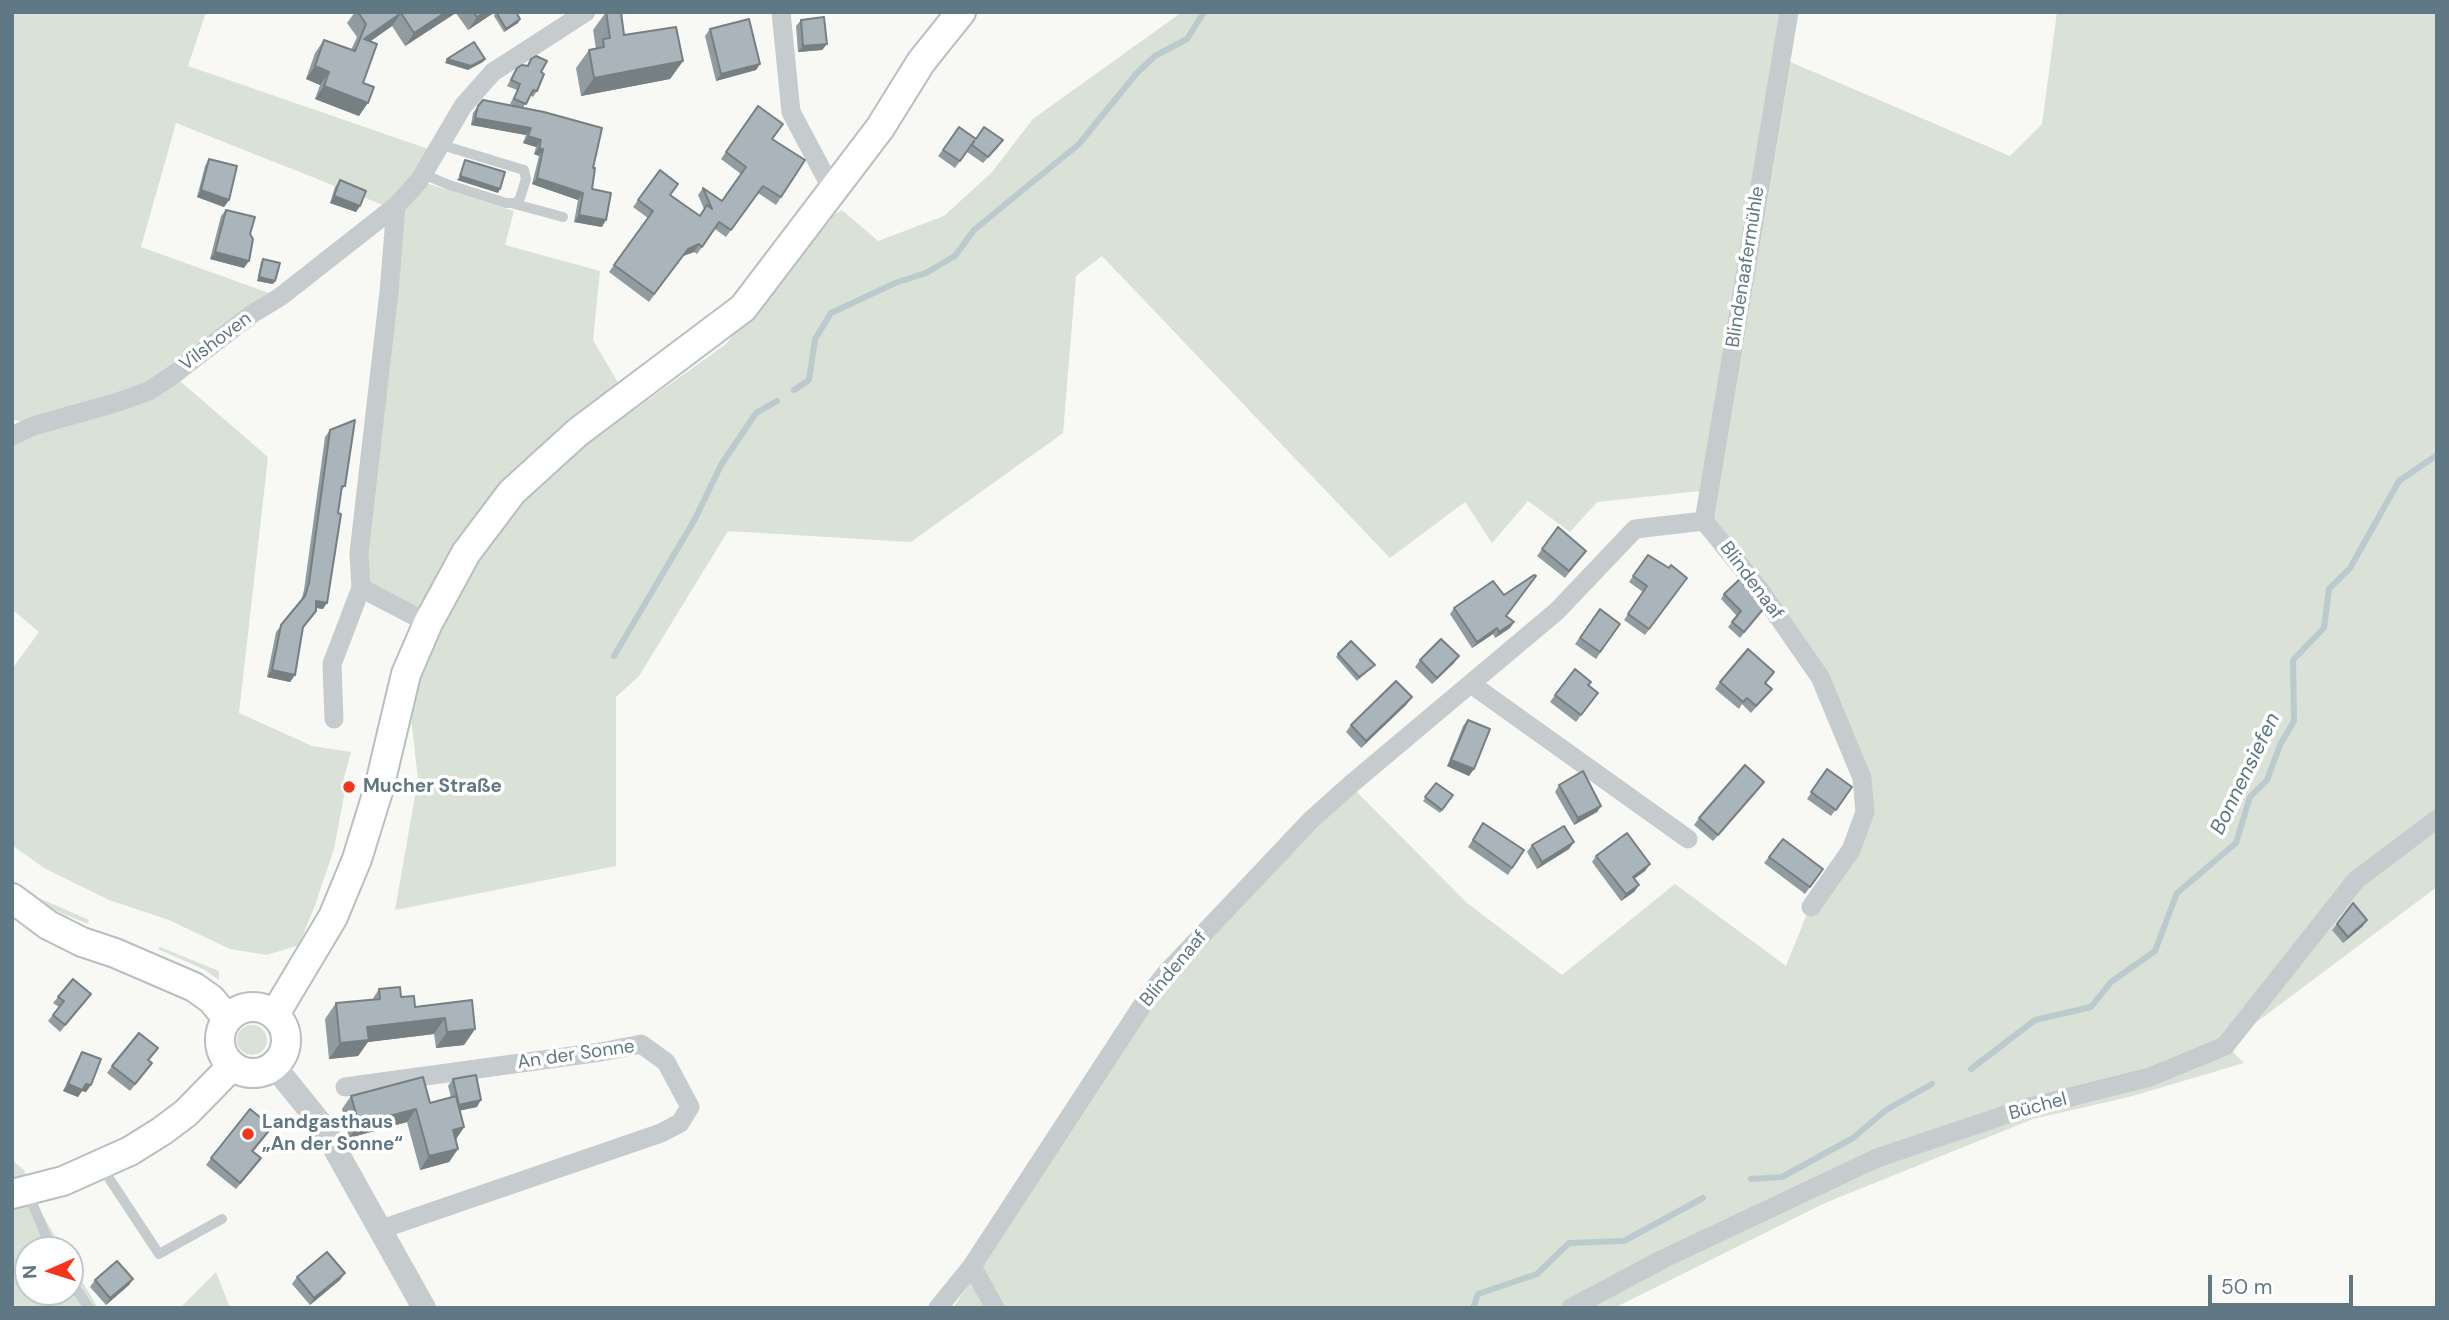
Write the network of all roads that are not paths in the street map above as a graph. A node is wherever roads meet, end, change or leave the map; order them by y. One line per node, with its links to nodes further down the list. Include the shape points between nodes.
1 (586, 12): 5 (street, Vilshoven, via 493,72 463,106)
2 (781, 12): 7 (street, via 791,112)
3 (961, 12): 7 (main road)
4 (1789, 12): 12 (street, Blindenaafermühle)
5 (442, 145): 6 (street, Vilshoven); 8 (lane, via 524,170 520,198)
6 (423, 174): 8 (lane); 9 (street, Vilshoven)
7 (833, 191): 14 (main road, via 743,308 578,432 512,492 466,552)
8 (511, 203): 10 (lane)
9 (396, 206): 11 (street, Vilshoven, via 149,391); 13 (street, via 359,553)
10 (563, 217)
11 (12, 436)
12 (1704, 521): 15 (street, Blindenaaf, via 1635,529 1557,611); 20 (street, Blindenaaf, via 1759,589 1820,677 1863,778 1865,812 1851,849)
13 (361, 588): 14 (street); 16 (street, via 332,664)
14 (428, 623): 21 (main road, via 406,674 357,859 333,917)
15 (1471, 684): 18 (street); 31 (street, Blindenaaf, via 1311,820 1168,971)
16 (334, 719)
17 (2437, 818): 35 (street, Büchel, via 2356,880 2225,1046 2150,1077 2026,1108 1877,1158)
18 (1688, 839)
19 (12, 898): 22 (main road, via 48,925 194,987)
20 (1811, 906)
21 (275, 1014): 22 (main road, via 261,1007 244,1008); 24 (main road, via 283,1023 287,1046)
22 (228, 1018): 23 (main road, via 220,1041)
23 (232, 1066): 24 (main road, via 253,1074); 26 (main road, via 186,1113)
24 (275, 1067): 29 (street, via 321,1124)
25 (345, 1087): 29 (street, An der Sonne, via 641,1044 666,1062 690,1107 680,1123 661,1133)
26 (101, 1165): 27 (main road); 28 (lane, via 159,1254)
27 (19, 1193): 30 (lane)
28 (222, 1219)
29 (379, 1230): 32 (street)
30 (44, 1236)
31 (972, 1266): 33 (street, Blindenaaf); 34 (street)
32 (424, 1308)
33 (938, 1308)
34 (995, 1308)
35 (1570, 1308)

